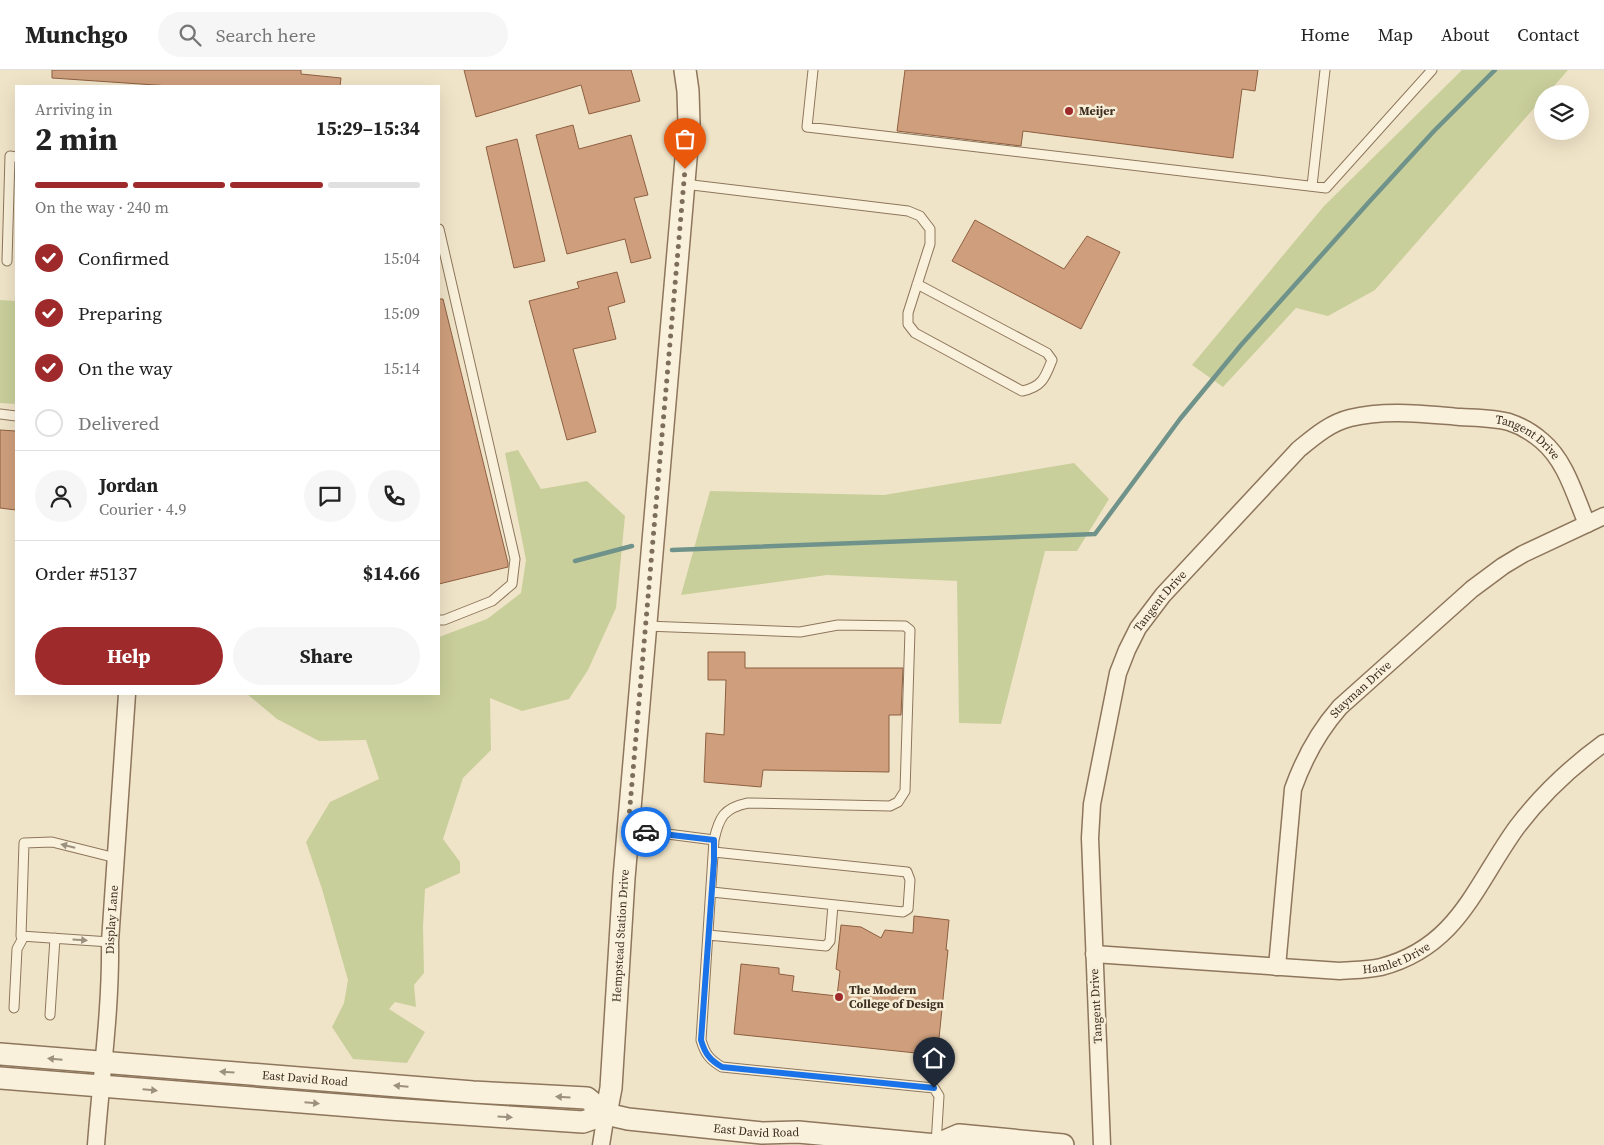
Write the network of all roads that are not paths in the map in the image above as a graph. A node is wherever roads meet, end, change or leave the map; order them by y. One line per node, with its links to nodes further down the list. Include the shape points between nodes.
1 (685, 70): 6 (street, Hempstead Station Drive, via 689,124)
2 (813, 70): 7 (lane, via 807,127)
3 (1325, 70): 7 (lane)
4 (1432, 70): 7 (lane, via 1326,188)
5 (15, 157): 9 (lane, via 10,156)
6 (684, 184): 10 (lane, via 920,216 930,229 930,244); 16 (street, Hempstead Station Drive)
7 (1312, 186)
8 (440, 233): 15 (lane, via 515,559 512,584 492,601)
9 (7, 261)
10 (917, 284): 10 (lane, via 908,313 908,324 915,333 1022,391 1034,389 1045,379 1052,360 1048,353)
11 (0, 414): 12 (lane)
12 (15, 416)
13 (1604, 516): 14 (street, Stayman Drive)
14 (1587, 524): 29 (street, Tangent Drive, via 1554,453 1530,432 1508,422 1426,414 1361,416 1334,424 1298,449 1163,596 1138,628 1126,650 1118,673 1092,804); 30 (street, Stayman Drive, via 1523,554 1472,589 1327,722 1310,747 1293,789)
15 (440, 620)
16 (646, 626): 19 (street, Hempstead Station Drive); 20 (lane, via 800,632 838,625 905,626 910,630 905,791 898,802 890,806 748,803 726,811 717,826)
17 (126, 695): 22 (street, Display Lane)
18 (1604, 743): 30 (street, Hamlet Drive, via 1572,767 1534,805 1459,917 1424,949 1407,958 1364,970)
19 (628, 829): 20 (lane); 37 (street, Hempstead Station Drive, via 611,1088)
20 (714, 840): 21 (lane)
21 (714, 852): 23 (lane); 24 (lane, via 907,872 910,880 908,909 903,912)
22 (116, 858): 26 (lane, one-way to 26, via 52,842 24,843 21,936); 28 (street, Display Lane)
23 (712, 892): 24 (lane); 25 (lane)
24 (833, 905): 25 (lane, via 830,941 826,946)
25 (708, 935): 42 (lane, via 701,1040 704,1052 711,1060 722,1067 934,1088 939,1096)
26 (24, 936): 27 (lane); 31 (lane, via 16,949)
27 (55, 938): 28 (lane, one-way to 28); 32 (lane)
28 (110, 942): 34 (street, Display Lane)
29 (1094, 954): 30 (street, Hamlet Drive); 44 (street, Tangent Drive)
30 (1277, 967)
31 (14, 1008)
32 (50, 1015)
33 (0, 1054): 34 (street, East David Road, one-way to 33)
34 (104, 1063): 36 (street, Display Lane); 37 (street, East David Road, one-way to 34, via 587,1098)
35 (0, 1078): 36 (street, East David Road)
36 (101, 1086): 37 (street, East David Road, one-way to 37, via 583,1122); 40 (street, Display Lane)
37 (606, 1114): 38 (street, East David Road, via 762,1133); 41 (street, Hempstead Station Drive)
38 (781, 1139): 39 (street, East David Road, via 798,1132)
39 (904, 1143): 42 (street, East David Road)
40 (96, 1145)
41 (600, 1145)
42 (937, 1145): 43 (street, East David Road, via 959,1135)
43 (1063, 1145)
44 (1102, 1145)

